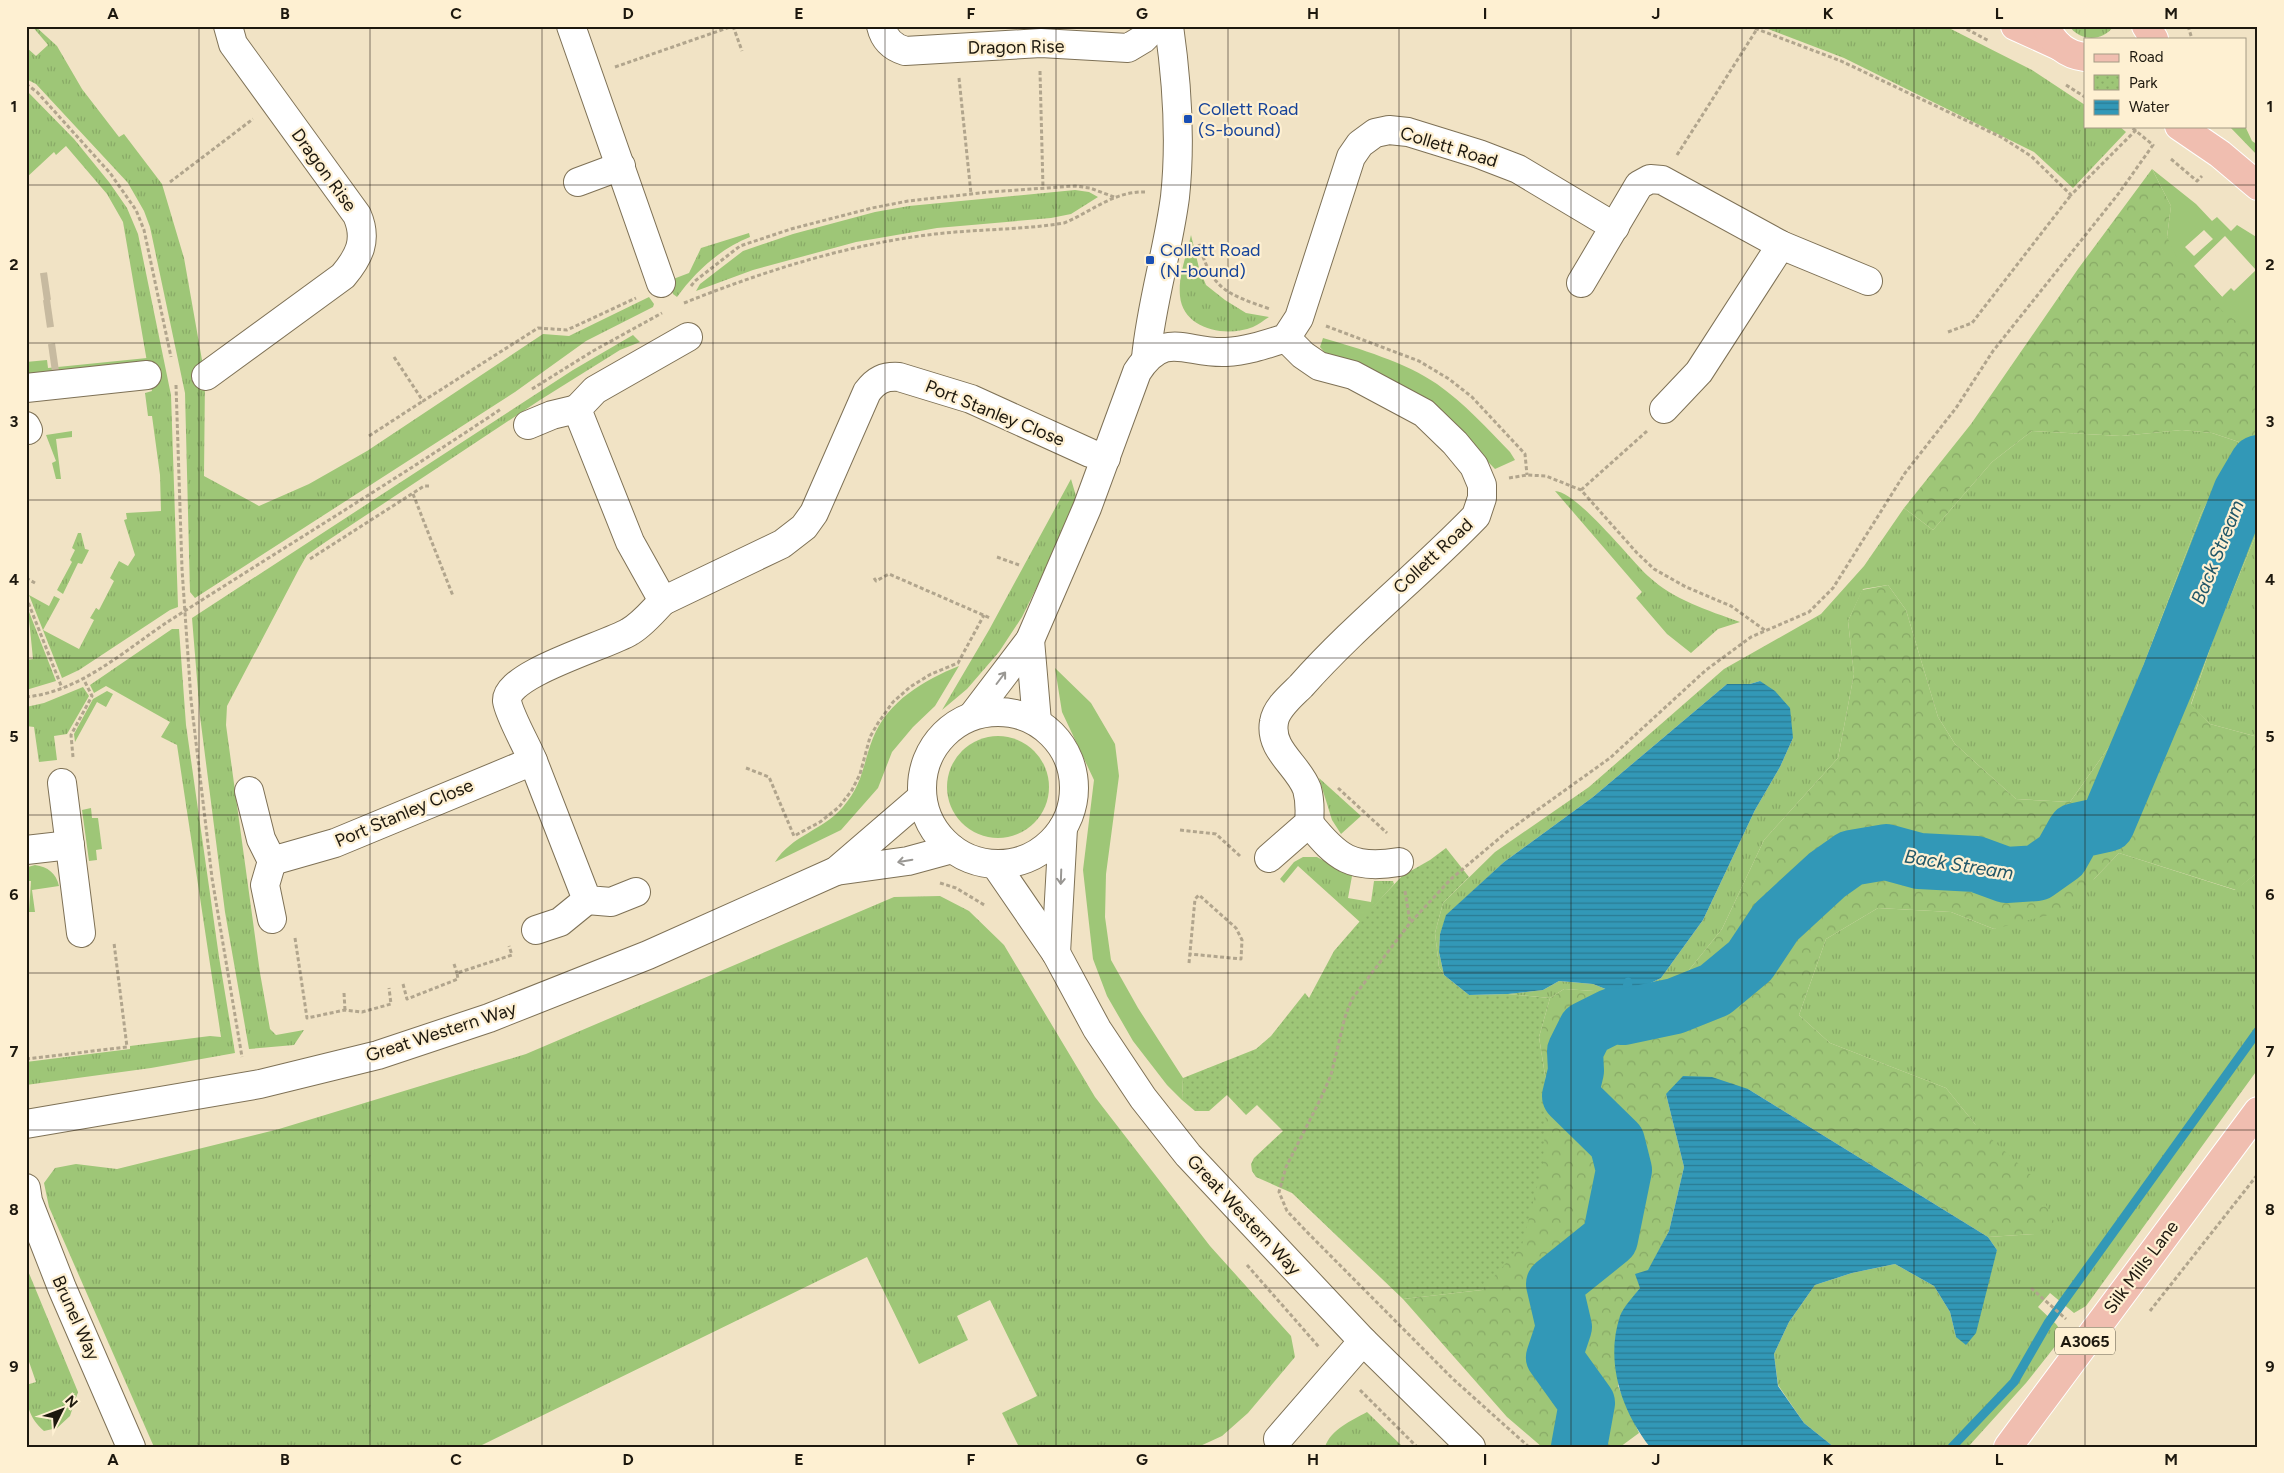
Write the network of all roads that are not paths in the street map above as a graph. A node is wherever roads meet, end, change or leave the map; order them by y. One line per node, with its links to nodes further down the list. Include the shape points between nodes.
1 (228, 26): 28 (street, Dragon Rise, via 233,44 357,215 363,238 361,250 342,276)
2 (571, 26): 16 (street)
3 (881, 26): 4 (street, Dragon Rise, via 886,38 905,51 1039,44 1128,48)
4 (1156, 26)
5 (1169, 26): 26 (street, via 1178,115 1175,195)
6 (2015, 26): 9 (main road)
7 (2135, 26): 10 (main road)
8 (2146, 26): 11 (main road)
9 (2053, 36): 12 (main road, via 2068,52)
10 (2129, 38)
11 (2153, 38)
12 (2084, 58)
13 (2182, 128): 15 (main road)
14 (2207, 128): 15 (main road)
15 (2220, 154): 18 (main road)
16 (621, 166): 17 (street); 23 (street)
17 (578, 182)
18 (2258, 186)
19 (1615, 227): 20 (street, via 1639,185 1650,179 1662,180); 22 (street); 24 (street, Collett Road, via 1510,166 1408,132 1389,130 1375,133 1351,156)
20 (1781, 245): 21 (street); 31 (street, via 1699,372)
21 (1868, 281)
22 (1580, 283)
23 (652, 289)
24 (1293, 328): 26 (street, via 1247,349 1226,352 1174,345); 42 (street, Collett Road, via 1303,355 1319,366 1353,375 1424,413 1474,466 1482,485 1476,516 1370,614 1277,713 1276,745 1306,788)
25 (688, 337): 30 (street, via 595,390)
26 (1146, 358): 33 (street, via 1137,372)
27 (147, 375): 29 (street)
28 (206, 376)
29 (26, 388)
30 (577, 409): 32 (street); 34 (street, via 630,542)
31 (1664, 409)
32 (528, 425)
33 (1106, 458): 34 (street, Port Stanley Close, via 971,399 900,377 881,378 867,392 814,513 804,527 782,544); 35 (street)
34 (663, 601): 38 (street, Port Stanley Close, via 630,632 519,681 510,689 507,701)
35 (1030, 640): 36 (street, one-way to 35); 37 (street)
36 (973, 715): 37 (street, via 994,711 1016,714); 41 (street, via 950,728 933,747 923,771)
37 (1037, 722): 43 (street, via 1055,738 1068,758 1074,782 1072,806)
38 (533, 761): 48 (street, Port Stanley Close, via 335,843); 53 (street, Port Stanley Close)
39 (62, 786): 44 (street)
40 (249, 791): 48 (street, via 260,839)
41 (922, 797): 45 (street, via 927,817 937,835); 51 (street, Great Western Way)
42 (1309, 823): 47 (street); 49 (street, via 1329,848 1344,858 1376,865)
43 (1062, 828): 50 (street, via 1050,844 1033,856); 57 (street, one-way to 57)
44 (70, 845): 46 (street); 56 (street)
45 (952, 849): 50 (street, via 972,860); 51 (street, Great Western Way, one-way to 51, via 908,861)
46 (26, 850)
47 (1257, 859)
48 (272, 861): 54 (street, via 265,885)
49 (1398, 862)
50 (995, 864): 57 (street, Great Western Way)
51 (836, 871): 59 (street, Great Western Way, via 630,962 489,1018 378,1054 260,1084)
52 (636, 892): 53 (street, via 611,902)
53 (587, 900): 55 (street, via 560,922)
54 (272, 917)
55 (536, 930)
56 (81, 933)
57 (1056, 953): 61 (street, Great Western Way, via 1097,1029 1143,1098 1188,1155)
58 (2258, 1111): 65 (main road, Silk Mills Lane / A3065)
59 (26, 1124)
60 (26, 1188): 63 (street, Brunel Way, via 28,1201 62,1288)
61 (1363, 1340): 62 (street); 64 (street, Great Western Way)
62 (1278, 1439)
63 (131, 1447)
64 (1471, 1447)
65 (2008, 1447)

